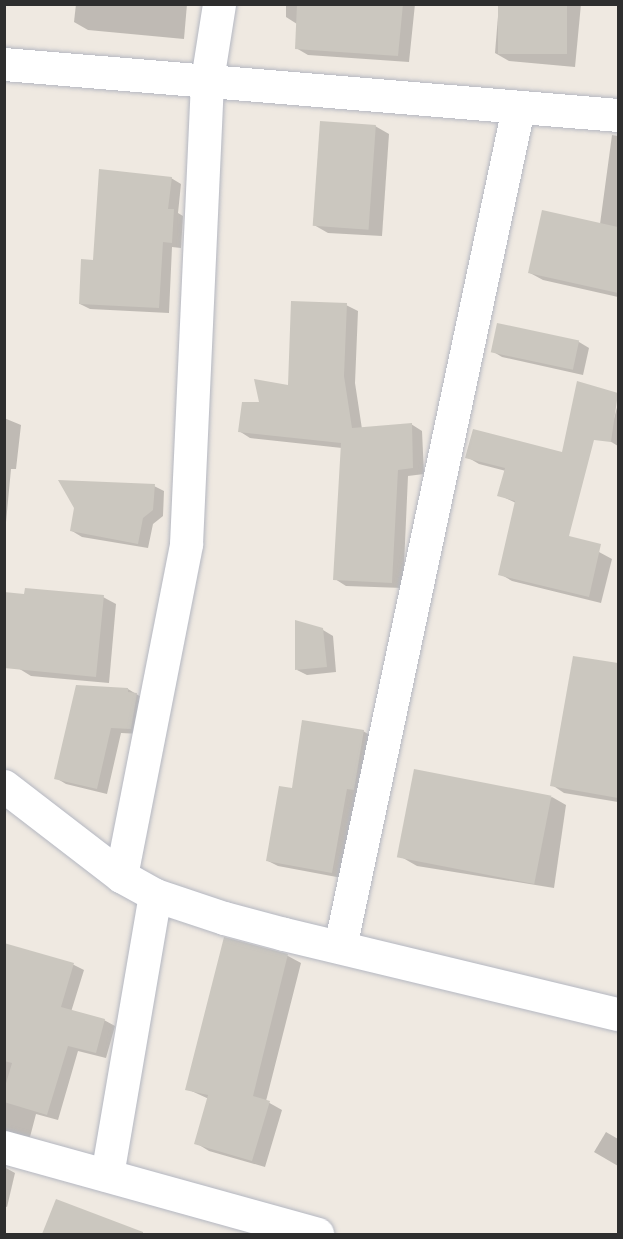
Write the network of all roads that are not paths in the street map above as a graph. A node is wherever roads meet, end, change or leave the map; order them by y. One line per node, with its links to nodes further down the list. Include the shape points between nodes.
1 (219, 4): 3 (street)
2 (4, 64): 3 (street)
3 (207, 80): 4 (street); 7 (street, via 186,544)
4 (518, 108): 5 (street); 9 (street)
5 (618, 115)
6 (4, 786): 7 (street)
7 (121, 876): 8 (street)
8 (155, 895): 9 (street, via 224,918); 12 (street)
9 (340, 947): 10 (street)
10 (618, 1014)
11 (4, 1147): 12 (street)
12 (107, 1175): 13 (street)
13 (317, 1234)

